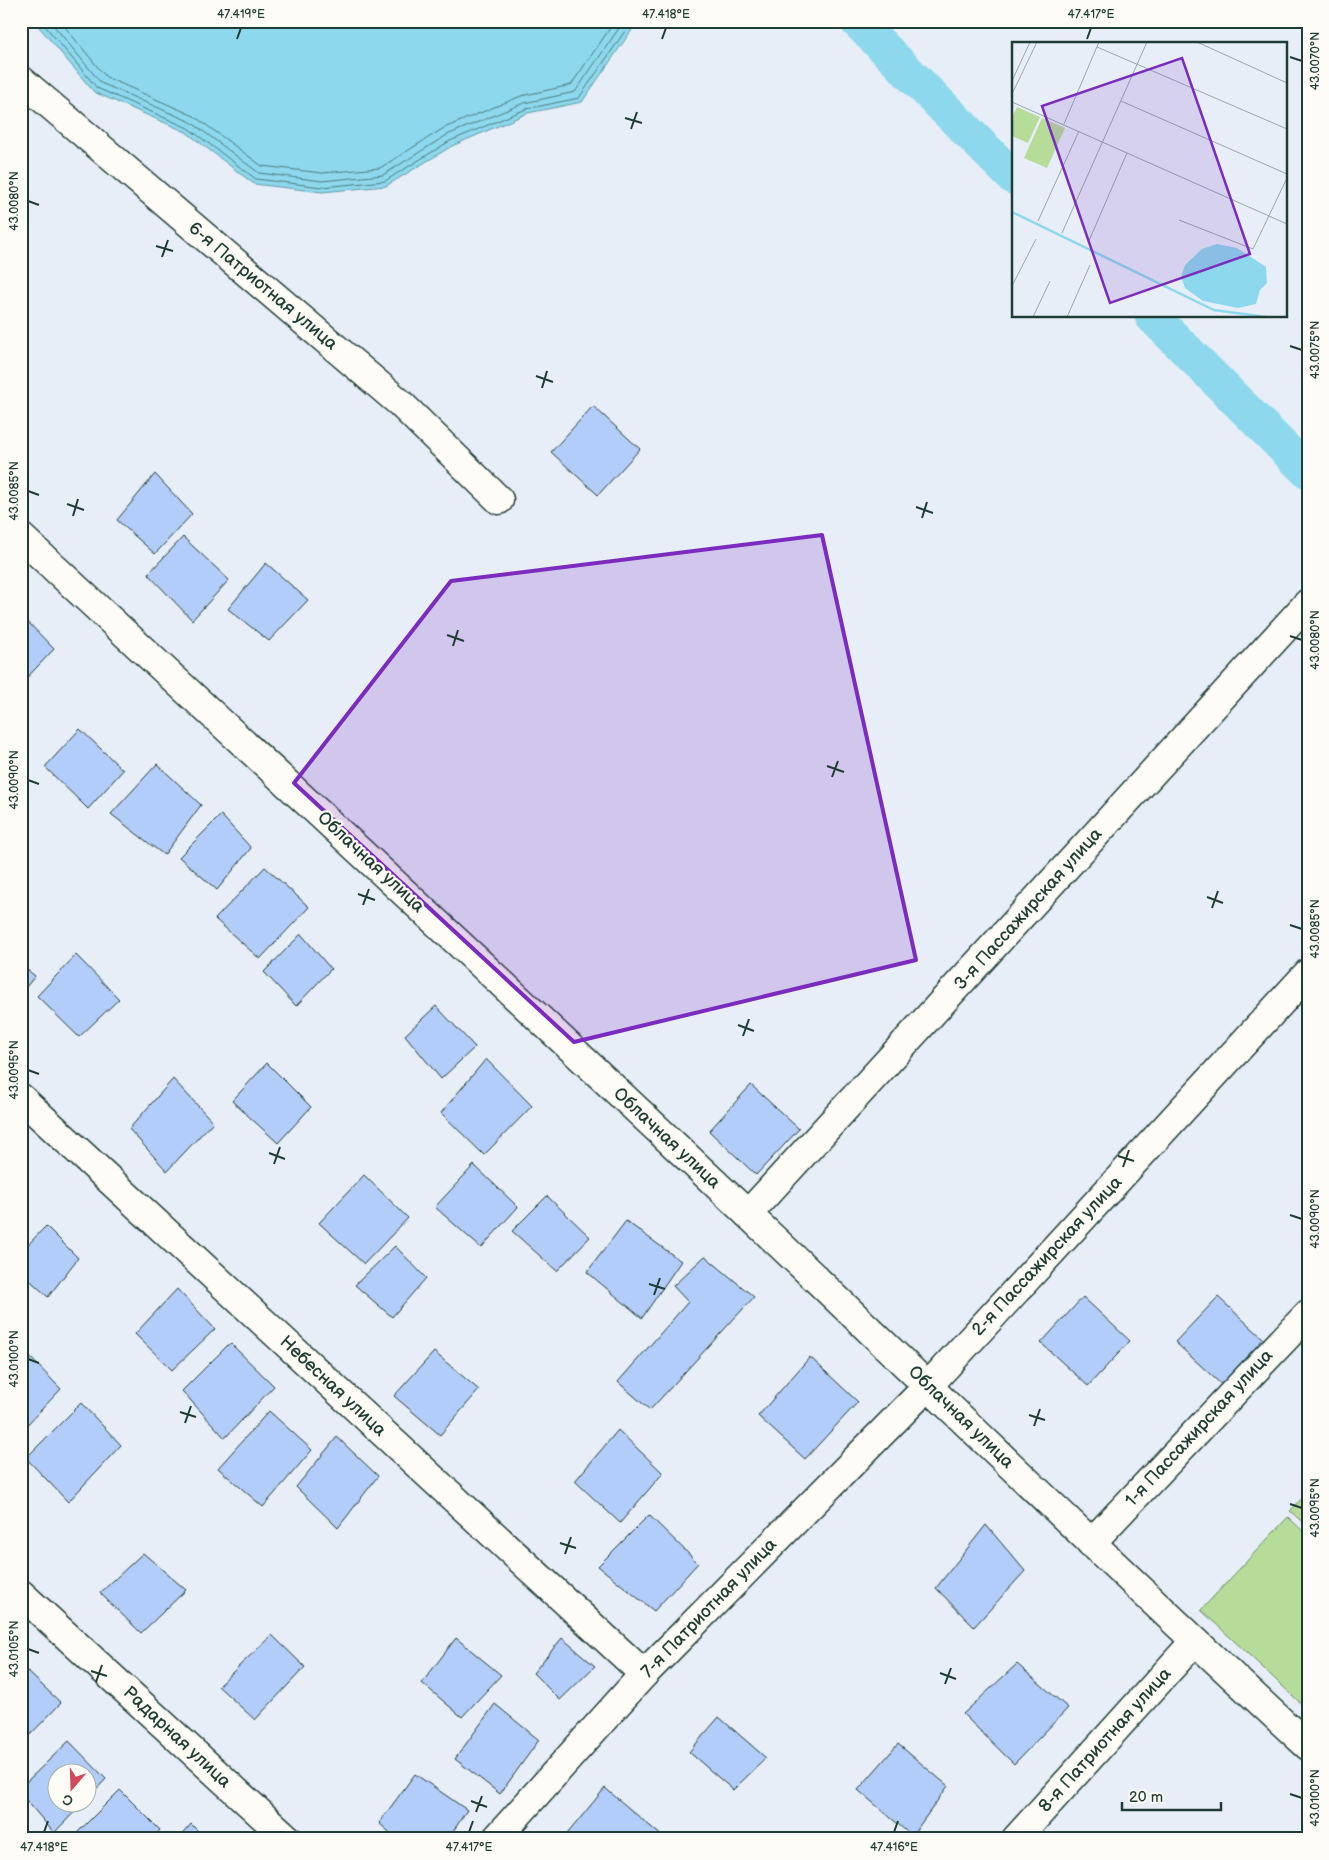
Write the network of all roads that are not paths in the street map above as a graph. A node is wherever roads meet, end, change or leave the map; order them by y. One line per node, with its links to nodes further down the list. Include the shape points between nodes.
1 (21, 80): 2 (street, 6-я Патриотная улица, via 400,403)
2 (499, 500)
3 (21, 537): 7 (street, Облачная улица)
4 (1308, 603): 7 (street, 3-я Пассажирская улица)
5 (1308, 973): 9 (street, 2-я Пассажирская улица)
6 (21, 1098): 13 (street, Небесная улица)
7 (748, 1214): 9 (street, Облачная улица)
8 (1308, 1314): 10 (street, 1-я Пассажирская улица)
9 (929, 1385): 10 (street, Облачная улица); 13 (street, 7-я Патриотная улица)
10 (1091, 1543): 12 (street, Облачная улица)
11 (21, 1594): 15 (street, Радарная улица)
12 (1194, 1642): 14 (street, Облачная улица); 17 (street, 8-я Патриотная улица)
13 (644, 1674): 16 (street, 7-я Патриотная улица)
14 (1308, 1746)
15 (288, 1839)
16 (496, 1839)
17 (1016, 1839)

